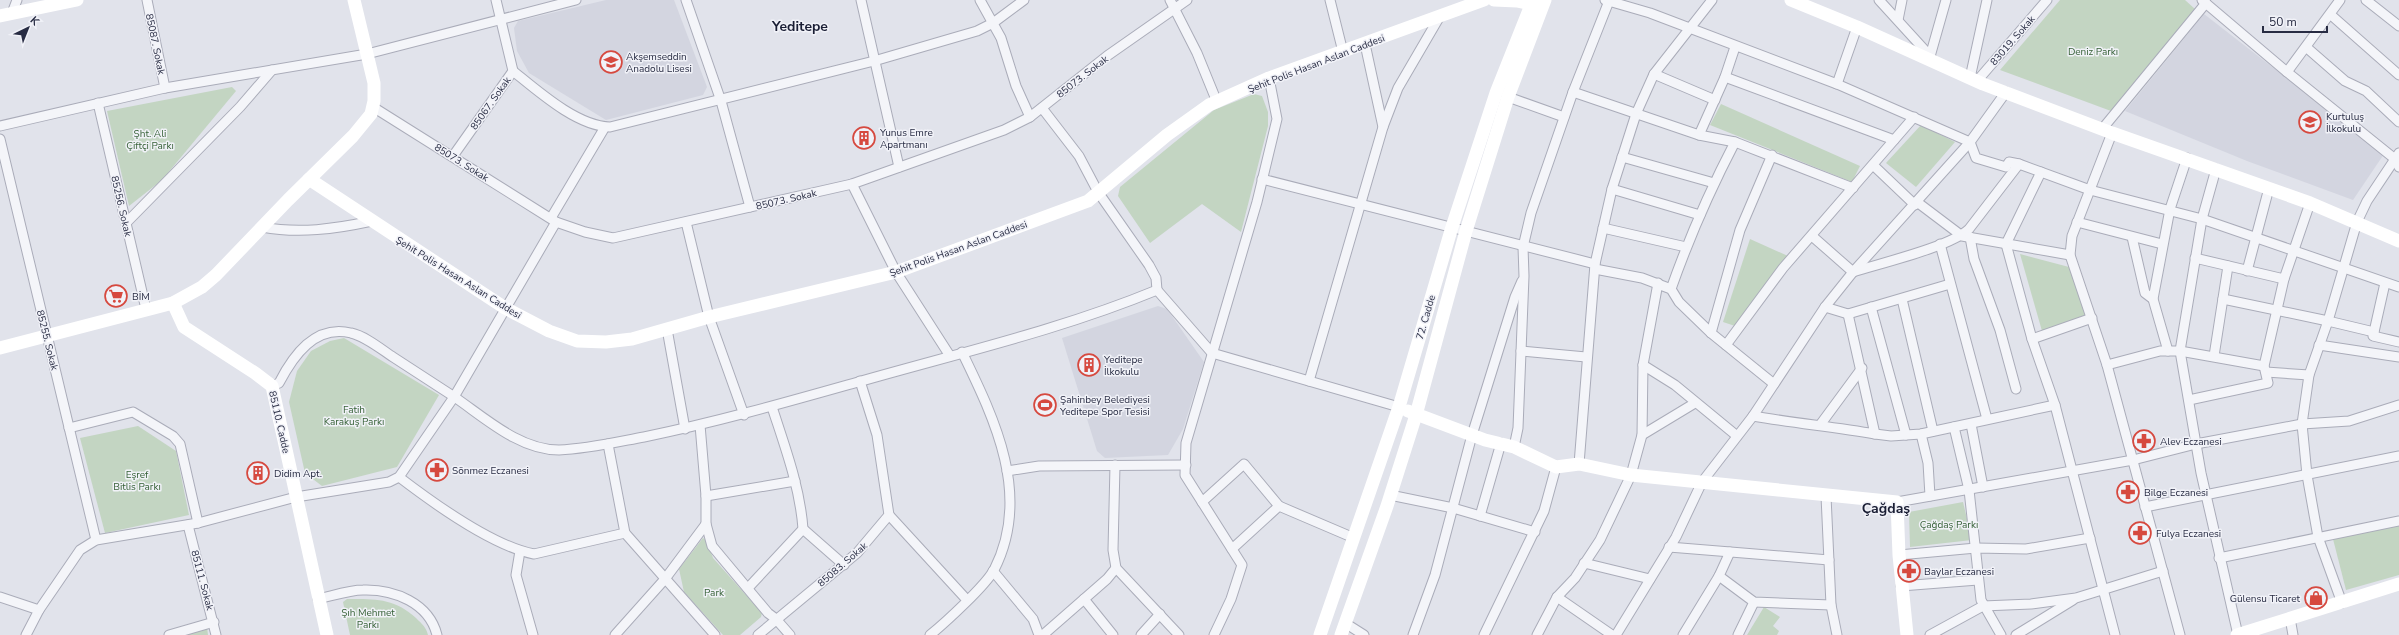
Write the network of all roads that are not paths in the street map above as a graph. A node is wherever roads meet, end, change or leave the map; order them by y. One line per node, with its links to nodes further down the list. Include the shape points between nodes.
1 (17, 0): 29 (street)
2 (77, 0): 29 (street)
3 (147, 0): 54 (street, 85087. Sokak)
4 (354, 0): 42 (street)
5 (496, 0): 32 (street, 85067. Sokak)
6 (576, 0): 32 (street)
7 (686, 0): 59 (street)
8 (861, 0): 44 (street, via 871,37)
9 (980, 0): 34 (street)
10 (1024, 0): 34 (street)
11 (1187, 0): 28 (street, 85073. Sokak)
12 (1330, 0): 41 (street)
13 (1484, 0): 31 (street, Şehit Polis Hasan Aslan Caddesi)
14 (1494, 0): 26 (street)
15 (1545, 0): 57 (street)
16 (1712, 0): 37 (street)
17 (1791, 0): 36 (street)
18 (1879, 0): 33 (street)
19 (1902, 0): 33 (street)
20 (1946, 0): 43 (street)
21 (1987, 0): 52 (street)
22 (2048, 0): 52 (street, 83019. Sokak)
23 (2340, 0): 30 (street)
24 (2366, 0): 35 (street)
25 (1607, 1): 37 (street, via 1650,13); 55 (street)
26 (1532, 2): 111 (street, 72. Cadde, via 1496,93)
27 (2204, 2): 47 (street); 72 (street)
28 (1172, 4): 60 (street, via 1197,53); 63 (street, 85073. Sokak)
29 (6, 15)
30 (2331, 15): 40 (street); 49 (street)
31 (1440, 16): 38 (street, Şehit Polis Hasan Aslan Caddesi); 71 (street, via 1398,88)
32 (502, 20): 42 (street); 46 (street, 85067. Sokak)
33 (1898, 20): 43 (street)
34 (993, 23): 44 (street, via 977,31); 65 (street)
35 (2399, 26)
36 (1857, 27): 43 (street); 53 (street)
37 (1689, 29): 39 (street); 48 (street)
38 (1365, 44): 41 (street, Şehit Polis Hasan Aslan Caddesi); 71 (street)
39 (1735, 47): 50 (street); 53 (street)
40 (2306, 47): 47 (street); 68 (street, via 2345,81 2366,91)
41 (1344, 52): 51 (street, Şehit Polis Hasan Aslan Caddesi)
42 (367, 54): 45 (street); 62 (street, via 374,83)
43 (1930, 59): 52 (street)
44 (874, 61): 59 (street); 85 (street)
45 (272, 70): 54 (street); 109 (street, via 235,113)
46 (513, 71): 70 (street, via 582,120 596,127); 79 (street, 85067. Sokak)
47 (2287, 72): 82 (street)
48 (1654, 74): 58 (street); 64 (street)
49 (2399, 75)
50 (1725, 76): 58 (street); 75 (street)
51 (1269, 78): 60 (street, Şehit Polis Hasan Aslan Caddesi); 89 (street, via 1277,119)
52 (1973, 80): 56 (street)
53 (1837, 84): 67 (street)
54 (165, 88): 61 (street)
55 (1573, 92): 64 (street); 66 (street)
56 (2006, 92): 72 (street); 77 (street)
57 (1508, 97): 66 (street); 113 (street)
58 (1715, 100): 73 (street)
59 (721, 101): 70 (street); 100 (street)
60 (1216, 102): 96 (street, Şehit Polis Hasan Aslan Caddesi, via 1167,135)
61 (98, 103): 69 (street); 109 (street, 85256. Sokak)
62 (373, 107): 79 (street, 85073. Sokak); 88 (street, via 371,114 353,136)
63 (1042, 108): 65 (street, 85073. Sokak); 96 (street, via 1079,156)
64 (1636, 114): 73 (street); 80 (street)
65 (1030, 117): 85 (street, 85073. Sokak, via 1004,130)
66 (1564, 117): 122 (street, via 1531,213)
67 (1914, 117): 75 (street); 77 (street)
68 (2399, 122)
69 (0, 126)
70 (605, 127): 104 (street)
71 (1383, 127): 99 (street)
72 (2107, 130): 81 (street); 95 (street)
73 (1699, 136): 76 (street)
74 (0, 139): 157 (street, 85255. Sokak)
75 (1894, 140): 84 (street)
76 (1735, 142): 78 (street); 90 (street)
77 (1970, 142): 83 (street, via 1976,158 2006,167 2009,162); 97 (street)
78 (1772, 155): 92 (street); 156 (street, via 1740,230)
79 (453, 156): 104 (street, 85073. Sokak)
80 (1622, 157): 90 (street); 94 (street)
81 (2187, 158): 86 (street); 101 (street)
82 (2398, 159): 108 (street, via 2367,201)
83 (2019, 164): 87 (street); 115 (street)
84 (1873, 165): 92 (street); 97 (street)
85 (899, 167): 91 (street, 85073. Sokak)
86 (2216, 169): 93 (street); 103 (street)
87 (2041, 172): 95 (street); 120 (street)
88 (309, 179): 105 (street, Şehit Polis Hasan Aslan Caddesi); 110 (street)
89 (1262, 179): 99 (street); 167 (street)
90 (1714, 183): 102 (street)
91 (852, 184): 100 (street, 85073. Sokak); 131 (street)
92 (1853, 188): 114 (street)
93 (2269, 188): 98 (street); 117 (street)
94 (1612, 190): 102 (street); 112 (street)
95 (2090, 190): 101 (street); 107 (street)
96 (1098, 192): 131 (street, Şehit Polis Hasan Aslan Caddesi, via 1088,201); 140 (street, via 1149,265 1156,278)
97 (1916, 203): 115 (street); 132 (street)
98 (2310, 203): 108 (street); 124 (street)
99 (1360, 206): 111 (street); 178 (street)
100 (750, 207): 106 (street, 85073. Sokak)
101 (2170, 209): 103 (street); 121 (street)
102 (1700, 216): 123 (street)
103 (2202, 219): 117 (street); 126 (street)
104 (553, 220): 106 (street, 85073. Sokak, via 585,232 613,238); 147 (street)
105 (372, 221): 110 (street, via 332,229 282,231); 147 (street, Şehit Polis Hasan Aslan Caddesi)
106 (686, 222): 151 (street)
107 (2078, 222): 116 (street); 125 (street, via 2072,236)
108 (2357, 222): 118 (street); 129 (street)
109 (126, 223): 148 (street, 85256. Sokak)
110 (262, 227): 144 (street, via 202,288)
111 (1452, 227): 113 (street); 188 (street, 72. Cadde)
112 (1603, 228): 123 (street); 128 (street)
113 (1466, 231): 122 (street); 190 (street)
114 (1812, 236): 132 (street); 160 (street, via 1783,268)
115 (1966, 236): 119 (street); 120 (street); 181 (street, via 2000,330)
116 (2132, 237): 121 (street); 141 (street, via 2145,293)
117 (2255, 238): 124 (street); 130 (street)
118 (2399, 241)
119 (1940, 244): 132 (street); 137 (street)
120 (2006, 244): 125 (street); 158 (street)
121 (2162, 244): 141 (street)
122 (1523, 247): 128 (street); 133 (street)
123 (1686, 247): 139 (street)
124 (2295, 250): 129 (street); 134 (street)
125 (2070, 255): 152 (street)
126 (2195, 258): 127 (street); 165 (street)
127 (2228, 266): 130 (street); 142 (street)
128 (1595, 267): 135 (street); 170 (street)
129 (2345, 267): 136 (street); 153 (street)
130 (2247, 270): 134 (street)
131 (896, 272): 151 (street, Şehit Polis Hasan Aslan Caddesi); 168 (street)
132 (1853, 272): 145 (street)
133 (1524, 276): 163 (street); 203 (street, via 1515,297)
134 (2284, 279): 149 (street)
135 (1658, 283): 139 (street); 172 (street)
136 (2385, 283): 138 (street); 155 (street)
137 (1950, 284): 143 (street); 192 (street)
138 (2399, 287)
139 (1671, 289): 156 (street, via 1679,302)
140 (1157, 290): 166 (street, via 1123,305 1038,333); 167 (street)
141 (2153, 299): 164 (street)
142 (2223, 299): 149 (street); 169 (street)
143 (1902, 300): 146 (street); 200 (street)
144 (173, 303): 148 (street); 180 (street, 85110. Cadde, via 184,327)
145 (1825, 307): 150 (street); 179 (street)
146 (1871, 307): 150 (street); 205 (street)
147 (505, 308): 154 (street, Şehit Polis Hasan Aslan Caddesi, via 549,331 577,341 606,342 632,339); 182 (street)
148 (146, 309): 157 (street)
149 (2277, 310): 153 (street); 175 (street)
150 (1848, 314): 174 (street)
151 (709, 317): 154 (street, Şehit Polis Hasan Aslan Caddesi); 189 (street)
152 (2092, 318): 158 (street); 173 (street)
153 (2328, 321): 155 (street); 161 (street)
154 (666, 329): 199 (street)
155 (2374, 332): 159 (street, via 2373,336)
156 (1711, 333): 160 (street)
157 (46, 335): 162 (street); 198 (street, 85255. Sokak)
158 (2032, 340): 185 (street)
159 (2399, 342)
160 (1726, 345): 179 (street)
161 (2319, 345): 171 (street); 176 (street)
162 (0, 348)
163 (1520, 351): 170 (street); 210 (street, via 1518,428)
164 (2168, 351): 165 (street); 173 (street)
165 (2180, 351): 169 (street); 183 (street)
166 (962, 352): 168 (street); 217 (street, via 998,429)
167 (1212, 353): 178 (street); 215 (street, via 1186,443)
168 (950, 356): 177 (street)
169 (2214, 356): 175 (street)
170 (1586, 357): 213 (street)
171 (2399, 357)
172 (1643, 365): 184 (street, via 1676,386); 204 (street)
173 (2107, 365): 212 (street)
174 (1862, 368): 196 (street); 201 (street)
175 (2265, 369): 176 (street); 183 (street, via 2268,383)
176 (2309, 375): 194 (street)
177 (860, 381): 187 (street); 237 (street, via 877,435)
178 (1308, 381): 188 (street)
179 (1774, 384): 191 (street)
180 (272, 386): 182 (street, via 279,383 303,345 319,336 337,332 352,333); 231 (street, 85110. Cadde)
181 (2016, 389)
182 (454, 397): 208 (street, via 506,433 535,446 558,450); 221 (street)
183 (2189, 400): 209 (street)
184 (1695, 403): 204 (street); 206 (street)
185 (2055, 405): 192 (street); 218 (street)
186 (2399, 405): 194 (street, via 2349,421)
187 (772, 407): 189 (street); 222 (street)
188 (1399, 407): 190 (street); 247 (street, 72. Cadde)
189 (744, 415): 195 (street)
190 (1416, 415): 203 (street); 226 (street)
191 (1753, 416): 196 (street); 206 (street)
192 (1987, 419): 193 (street)
193 (1971, 424): 197 (street); 224 (street)
194 (2302, 424): 209 (street); 220 (street)
195 (700, 425): 199 (street); 227 (street)
196 (1820, 425): 201 (street)
197 (1954, 427): 200 (street); 225 (street)
198 (69, 428): 240 (street, via 133,412 173,436 180,444); 249 (street, 85255. Sokak)
199 (685, 429): 208 (street)
200 (1933, 431): 202 (street)
201 (1875, 434): 205 (street)
202 (1922, 434): 205 (street); 229 (street, via 1928,463)
203 (1472, 435): 207 (street); 235 (street)
204 (1642, 435): 219 (street)
205 (1906, 435)
206 (1737, 436): 223 (street)
207 (1501, 443): 210 (street); 238 (street)
208 (608, 444): 245 (street)
209 (2196, 444): 212 (street); 230 (street)
210 (1514, 447): 216 (street)
211 (2399, 456): 220 (street)
212 (2133, 460): 218 (street); 236 (street)
213 (1579, 464): 216 (street); 219 (street)
214 (1115, 465): 215 (street); 217 (street, via 1039,466); 260 (street, via 1113,550)
215 (1186, 465): 232 (street, via 1186,476)
216 (1556, 467): 244 (street, via 1551,492)
217 (1007, 471): 261 (street, via 1009,517 1005,543)
218 (2071, 471): 224 (street); 248 (street)
219 (1631, 475): 223 (street); 258 (street, via 1600,540)
220 (2307, 475): 230 (street); 246 (street)
221 (399, 477): 231 (street, via 389,482); 253 (street, via 476,529)
222 (795, 481): 227 (street); 243 (street)
223 (1702, 482): 228 (street); 250 (street)
224 (1983, 487): 225 (street)
225 (1969, 490): 229 (street); 251 (street)
226 (1390, 495): 235 (street); 286 (street)
227 (706, 496): 241 (street)
228 (1826, 496): 233 (street); 257 (street)
229 (1930, 496): 233 (street)
230 (2208, 496): 236 (street); 256 (street)
231 (296, 497): 240 (street); 275 (street, 85110. Cadde)
232 (1202, 502): 234 (street, via 1244,464); 252 (street)
233 (1897, 502): 255 (street)
234 (1279, 506): 247 (street); 252 (street)
235 (1453, 508): 238 (street); 306 (street, via 1435,575)
236 (2145, 508): 262 (street)
237 (889, 515): 259 (street, 85083. Sokak, via 857,554); 276 (street)
238 (1480, 516): 244 (street)
239 (2399, 520): 246 (street)
240 (198, 523): 242 (street)
241 (706, 524): 265 (street); 269 (street, via 712,546)
242 (188, 525): 249 (street); 285 (street, 85111. Sokak)
243 (803, 529): 259 (street); 269 (street)
244 (1536, 532): 307 (street)
245 (625, 533): 253 (street, via 534,554); 265 (street)
246 (2318, 537): 256 (street); 278 (street)
247 (1354, 538): 304 (street, 72. Cadde)
248 (2090, 538): 251 (street, via 2026,549); 270 (street)
249 (96, 540): 281 (street, via 80,550)
250 (1669, 547): 254 (street); 264 (street)
251 (1976, 548): 255 (street); 266 (street)
252 (1232, 549): 303 (street, via 1242,565 1231,599)
253 (520, 551): 292 (street, via 516,575)
254 (1730, 552): 257 (street); 263 (street)
255 (1899, 555): 268 (street)
256 (2219, 558): 320 (street)
257 (1829, 560): 279 (street)
258 (1584, 563): 264 (street); 272 (street)
259 (844, 565): 284 (street, 85083. Sokak)
260 (1116, 568): 274 (street); 282 (street)
261 (993, 571): 276 (street); 298 (street, via 1033,619)
262 (2162, 571): 270 (street); 319 (street)
263 (1719, 576): 277 (street); 311 (street)
264 (1650, 579): 310 (street)
265 (665, 580): 293 (street); 294 (street)
266 (1978, 580): 268 (street); 280 (street)
267 (2399, 584): 278 (street)
268 (1901, 586): 314 (street)
269 (748, 588): 284 (street)
270 (2102, 589): 273 (street); 318 (street)
271 (0, 597): 281 (street)
272 (1557, 598): 308 (street); 309 (street)
273 (2076, 598): 280 (street, via 2031,604); 317 (street)
274 (1084, 599): 299 (street); 300 (street)
275 (318, 600): 290 (street, 85110. Cadde); 291 (street, via 362,590 387,590 414,603 428,616)
276 (967, 600): 297 (street)
277 (1754, 602): 279 (street); 312 (street)
278 (2342, 603): 283 (street)
279 (1831, 605): 313 (street)
280 (1983, 606): 315 (street); 316 (street)
281 (39, 610): 287 (street)
282 (1160, 614): 301 (street); 302 (street)
283 (2290, 618): 320 (street); 321 (street)
284 (776, 619): 295 (street, 85083. Sokak); 296 (street)
285 (214, 622): 288 (street); 289 (street, 85111. Sokak)
286 (1343, 629): 305 (street)
287 (26, 635)
288 (169, 635)
289 (216, 635)
290 (327, 635)
291 (437, 635)
292 (533, 635)
293 (615, 635)
294 (715, 635)
295 (758, 635)
296 (790, 635)
297 (930, 635)
298 (1039, 635)
299 (1044, 635)
300 (1113, 635)
301 (1141, 635)
302 (1179, 635)
303 (1214, 635)
304 (1320, 635)
305 (1364, 635)
306 (1413, 635)
307 (1484, 635)
308 (1538, 635)
309 (1612, 635)
310 (1616, 635)
311 (1683, 635)
312 (1738, 635)
313 (1837, 635)
314 (1907, 635)
315 (1930, 635)
316 (2000, 635)
317 (2016, 635)
318 (2114, 635)
319 (2180, 635)
320 (2237, 635)
321 (2293, 635)

